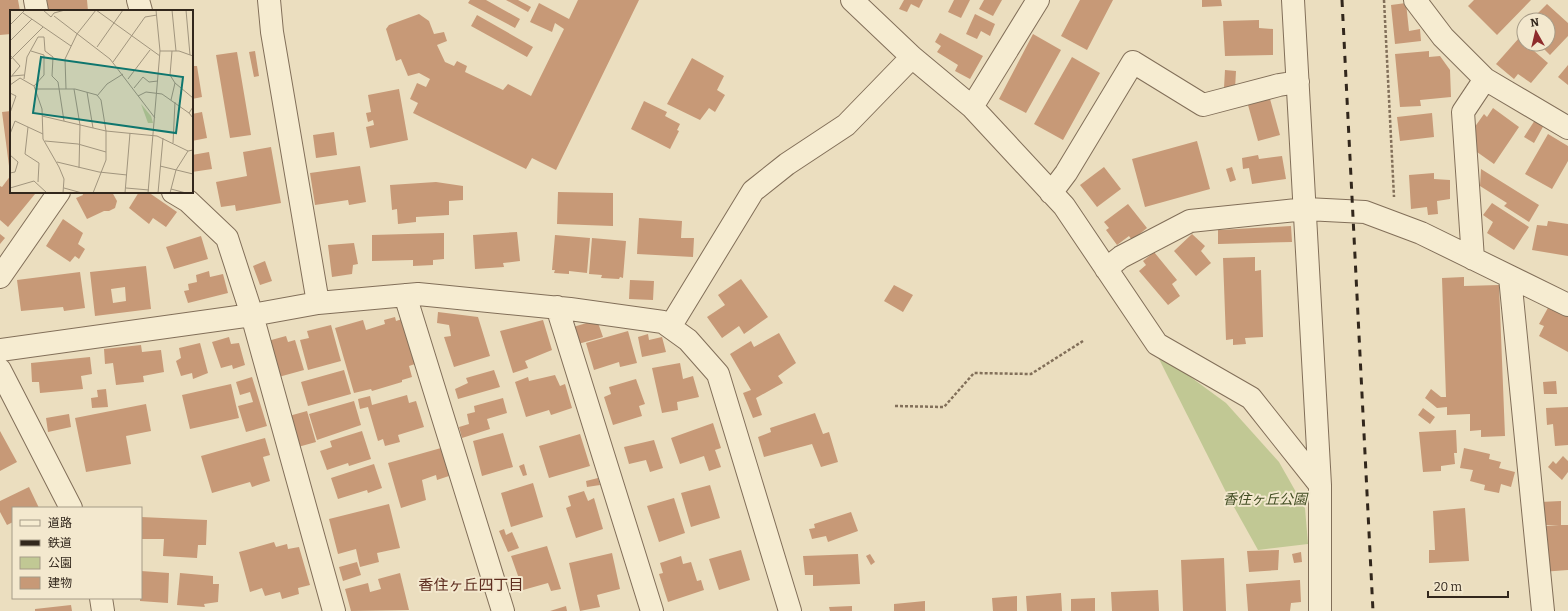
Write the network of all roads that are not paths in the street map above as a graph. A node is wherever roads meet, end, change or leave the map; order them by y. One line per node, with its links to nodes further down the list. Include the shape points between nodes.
1 (35, 0): 8 (street)
2 (138, 0): 9 (street)
3 (269, 0): 24 (street, via 272,32)
4 (852, 0): 10 (street)
5 (1038, 0): 13 (street)
6 (1294, 0): 12 (street)
7 (1416, 0): 11 (street, via 1443,37)
8 (37, 10)
9 (141, 10)
10 (912, 57): 13 (street); 28 (street, via 846,125 787,164 753,191)
11 (1485, 79): 14 (street); 19 (street, via 1463,112)
12 (1298, 82): 17 (street, via 1203,104 1133,62 1066,173); 18 (street)
13 (972, 107): 17 (street)
14 (1568, 128)
15 (58, 193): 21 (street)
16 (175, 193): 27 (street, via 188,201 227,238)
17 (1051, 193): 20 (street, via 1064,206)
18 (1306, 209): 19 (street, via 1365,212 1421,233); 20 (street, via 1190,221 1121,257); 31 (street)
19 (1473, 259): 22 (street)
20 (1106, 269): 31 (street, via 1157,344 1250,398)
21 (0, 277)
22 (1510, 277): 25 (street); 40 (street)
23 (405, 295): 24 (street); 26 (street, via 418,294); 36 (street)
24 (318, 303): 27 (street)
25 (1568, 305)
26 (557, 307): 28 (street, via 663,322); 37 (street)
27 (252, 314): 29 (street); 35 (street)
28 (670, 327): 38 (street, via 688,340 718,374)
29 (0, 350)
30 (0, 370): 32 (street)
31 (1320, 485): 39 (street)
32 (70, 507)
33 (101, 599): 34 (street)
34 (103, 611)
35 (334, 611)
36 (503, 611)
37 (652, 611)
38 (790, 611)
39 (1320, 611)
40 (1543, 611)

